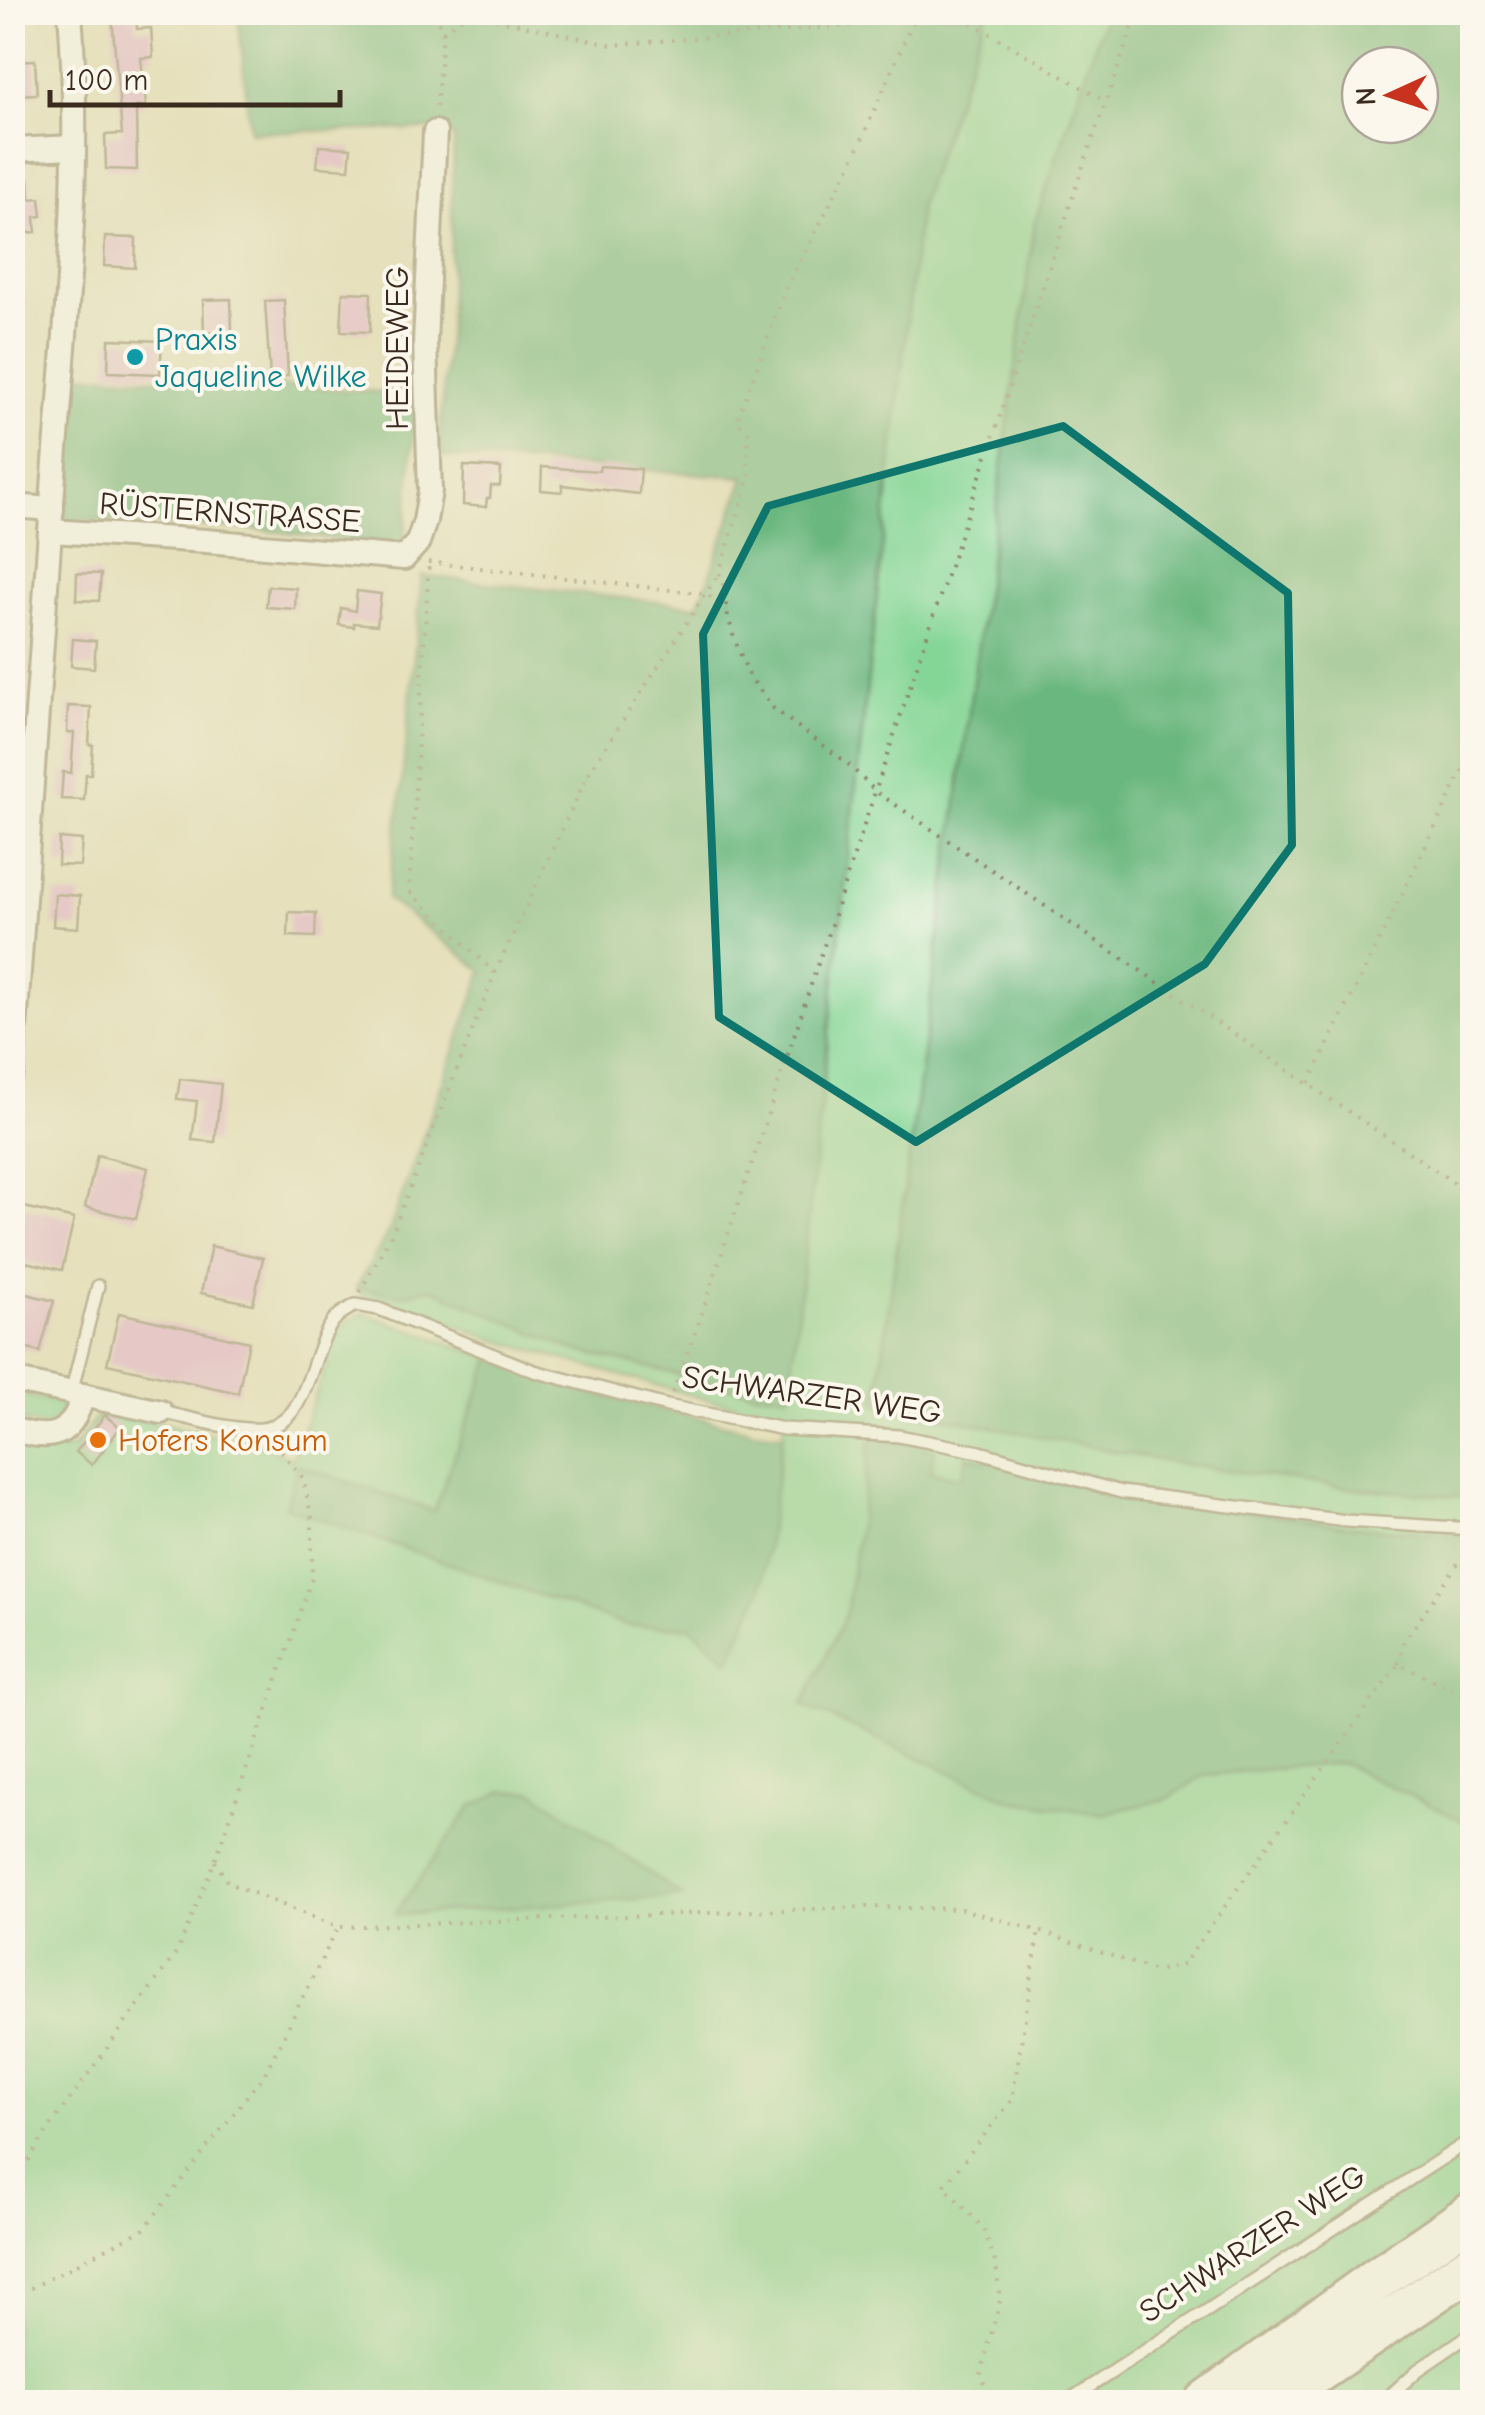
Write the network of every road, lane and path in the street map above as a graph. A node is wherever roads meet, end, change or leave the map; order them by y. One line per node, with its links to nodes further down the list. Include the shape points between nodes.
1 (70, 12): 11 (street)
2 (434, 12): 8 (path)
3 (886, 12): 7 (path, via 857,25 611,45)
4 (917, 12): 17 (path, via 766,339 737,422 748,433 750,476)
5 (953, 12): 9 (path)
6 (1138, 12): 9 (path)
7 (466, 13): 8 (path)
8 (443, 32): 10 (path)
9 (1106, 101): 22 (path)
10 (434, 132): 15 (street, HEIDEWEG, via 425,342 430,490 418,542)
11 (73, 147): 12 (street); 14 (street)
12 (12, 150)
13 (12, 506): 14 (street, RÜSTERNSTRASSE)
14 (51, 520): 15 (street, RÜSTERNSTRASSE); 21 (street)
15 (404, 558): 16 (path)
16 (430, 562): 18 (path); 23 (path, via 408,891)
17 (720, 573): 18 (path); 19 (path)
18 (706, 594): 19 (path); 23 (path, via 588,774)
19 (726, 610): 22 (path, via 749,676 774,709)
20 (1472, 752): 26 (path)
21 (23, 781): 24 (street)
22 (875, 791): 26 (path); 32 (path)
23 (495, 973): 29 (path, via 393,1231)
24 (14, 1043): 25 (street)
25 (12, 1073)
26 (1310, 1083): 27 (path)
27 (1472, 1195)
28 (98, 1286): 31 (lane)
29 (355, 1305): 32 (lane, SCHWARZER WEG, via 534,1372); 35 (lane, via 337,1316 326,1335 298,1406)
30 (12, 1380): 31 (street)
31 (86, 1396): 33 (street); 34 (street, via 60,1433)
32 (667, 1406): 36 (lane, SCHWARZER WEG, via 784,1430 899,1436 1121,1492 1346,1521)
33 (161, 1412): 35 (lane)
34 (12, 1428)
35 (264, 1429): 40 (path, via 303,1478 312,1519 312,1578)
36 (1472, 1529)
37 (1472, 1543): 38 (path, via 1402,1643)
38 (1398, 1664): 39 (path); 42 (path, via 1183,1965 1156,1971)
39 (1472, 1698)
40 (215, 1861): 41 (path, via 228,1884); 44 (path, via 177,1952)
41 (338, 1927): 42 (path, via 864,1907 961,1909); 47 (path, via 264,2073 144,2229)
42 (1039, 1932): 49 (path, via 1012,2100 944,2186 984,2228 996,2265 1000,2300 980,2376)
43 (1472, 2138): 50 (lane, SCHWARZER WEG)
44 (12, 2188)
45 (1472, 2214): 51 (highway)
46 (1472, 2266): 52 (highway)
47 (12, 2298)
48 (1472, 2333): 53 (lane)
49 (995, 2402)
50 (1066, 2402)
51 (1208, 2402)
52 (1270, 2402)
53 (1383, 2402)

